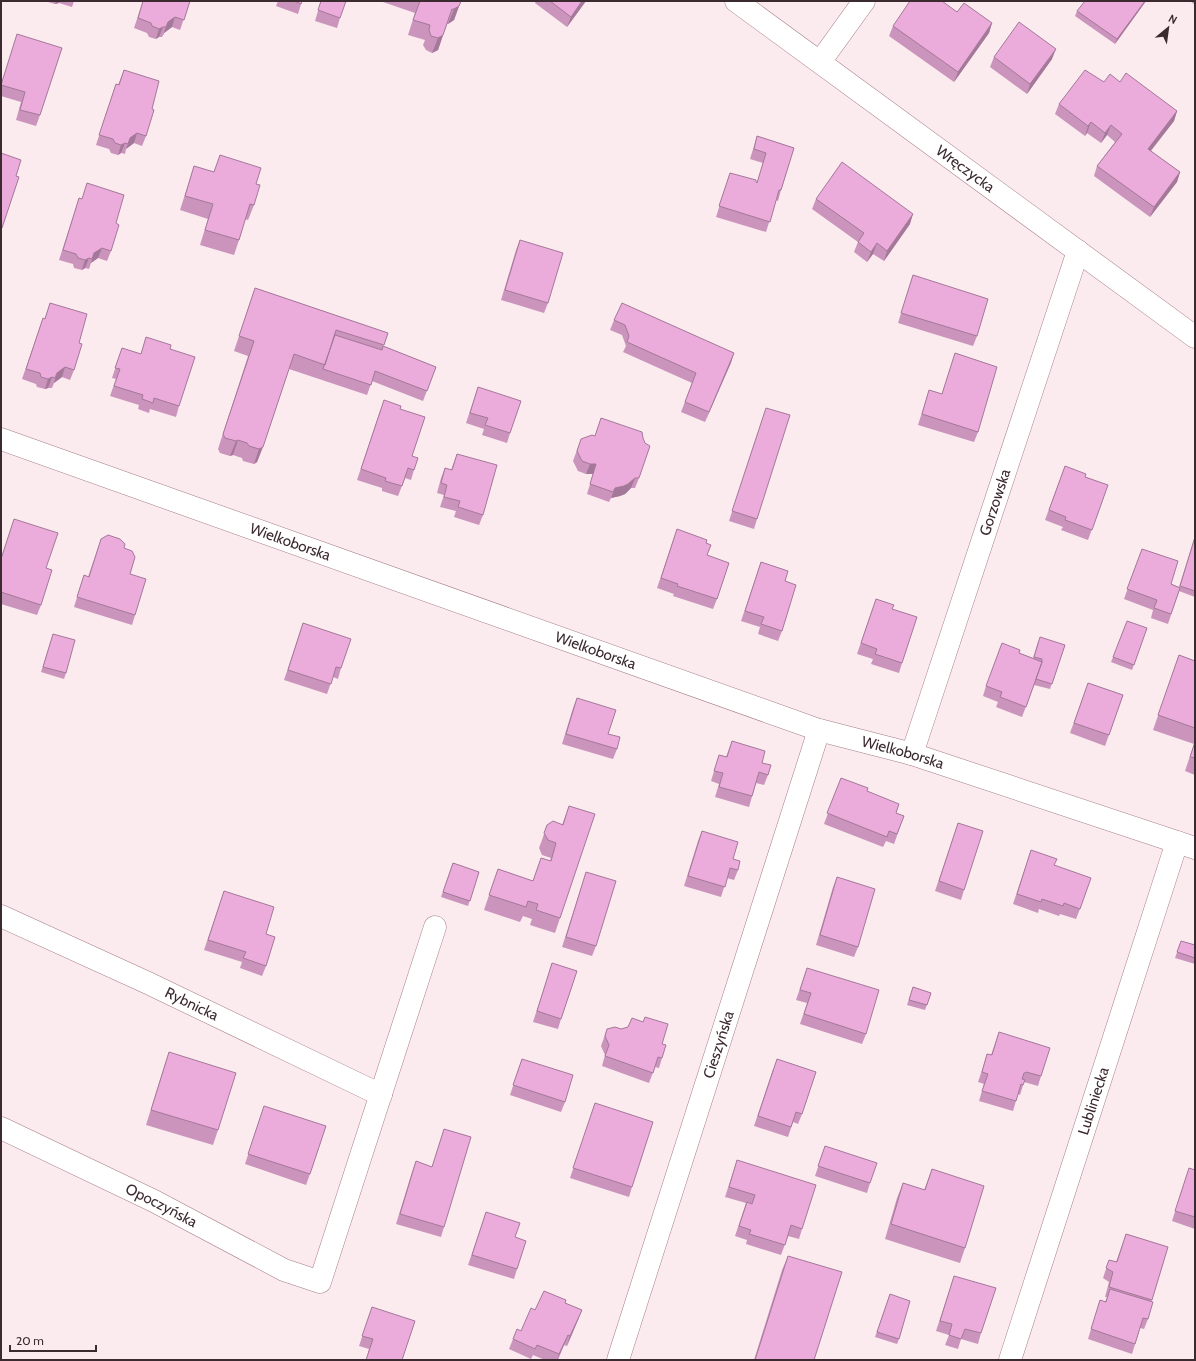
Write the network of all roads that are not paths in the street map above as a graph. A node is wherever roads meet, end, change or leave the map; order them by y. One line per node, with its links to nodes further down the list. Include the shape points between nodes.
1 (736, 1): 3 (street, Wręczycka)
2 (864, 1): 3 (street)
3 (820, 62): 4 (street, Wręczycka)
4 (1078, 251): 5 (street, Wręczycka); 8 (street, Gorzowska)
5 (1195, 337)
6 (1, 439): 7 (street, Wielkoborska)
7 (819, 730): 8 (street, Wielkoborska); 14 (street, Cieszyńska)
8 (912, 754): 9 (street, Wielkoborska)
9 (1186, 845): 15 (street, Lubliniecka)
10 (1, 916): 12 (street, Rybnicka, via 148,983)
11 (435, 927): 12 (street)
12 (381, 1095): 13 (street, Opoczyńska, via 320,1282 284,1270 154,1201)
13 (1, 1128)
14 (618, 1360)
15 (1010, 1360)

